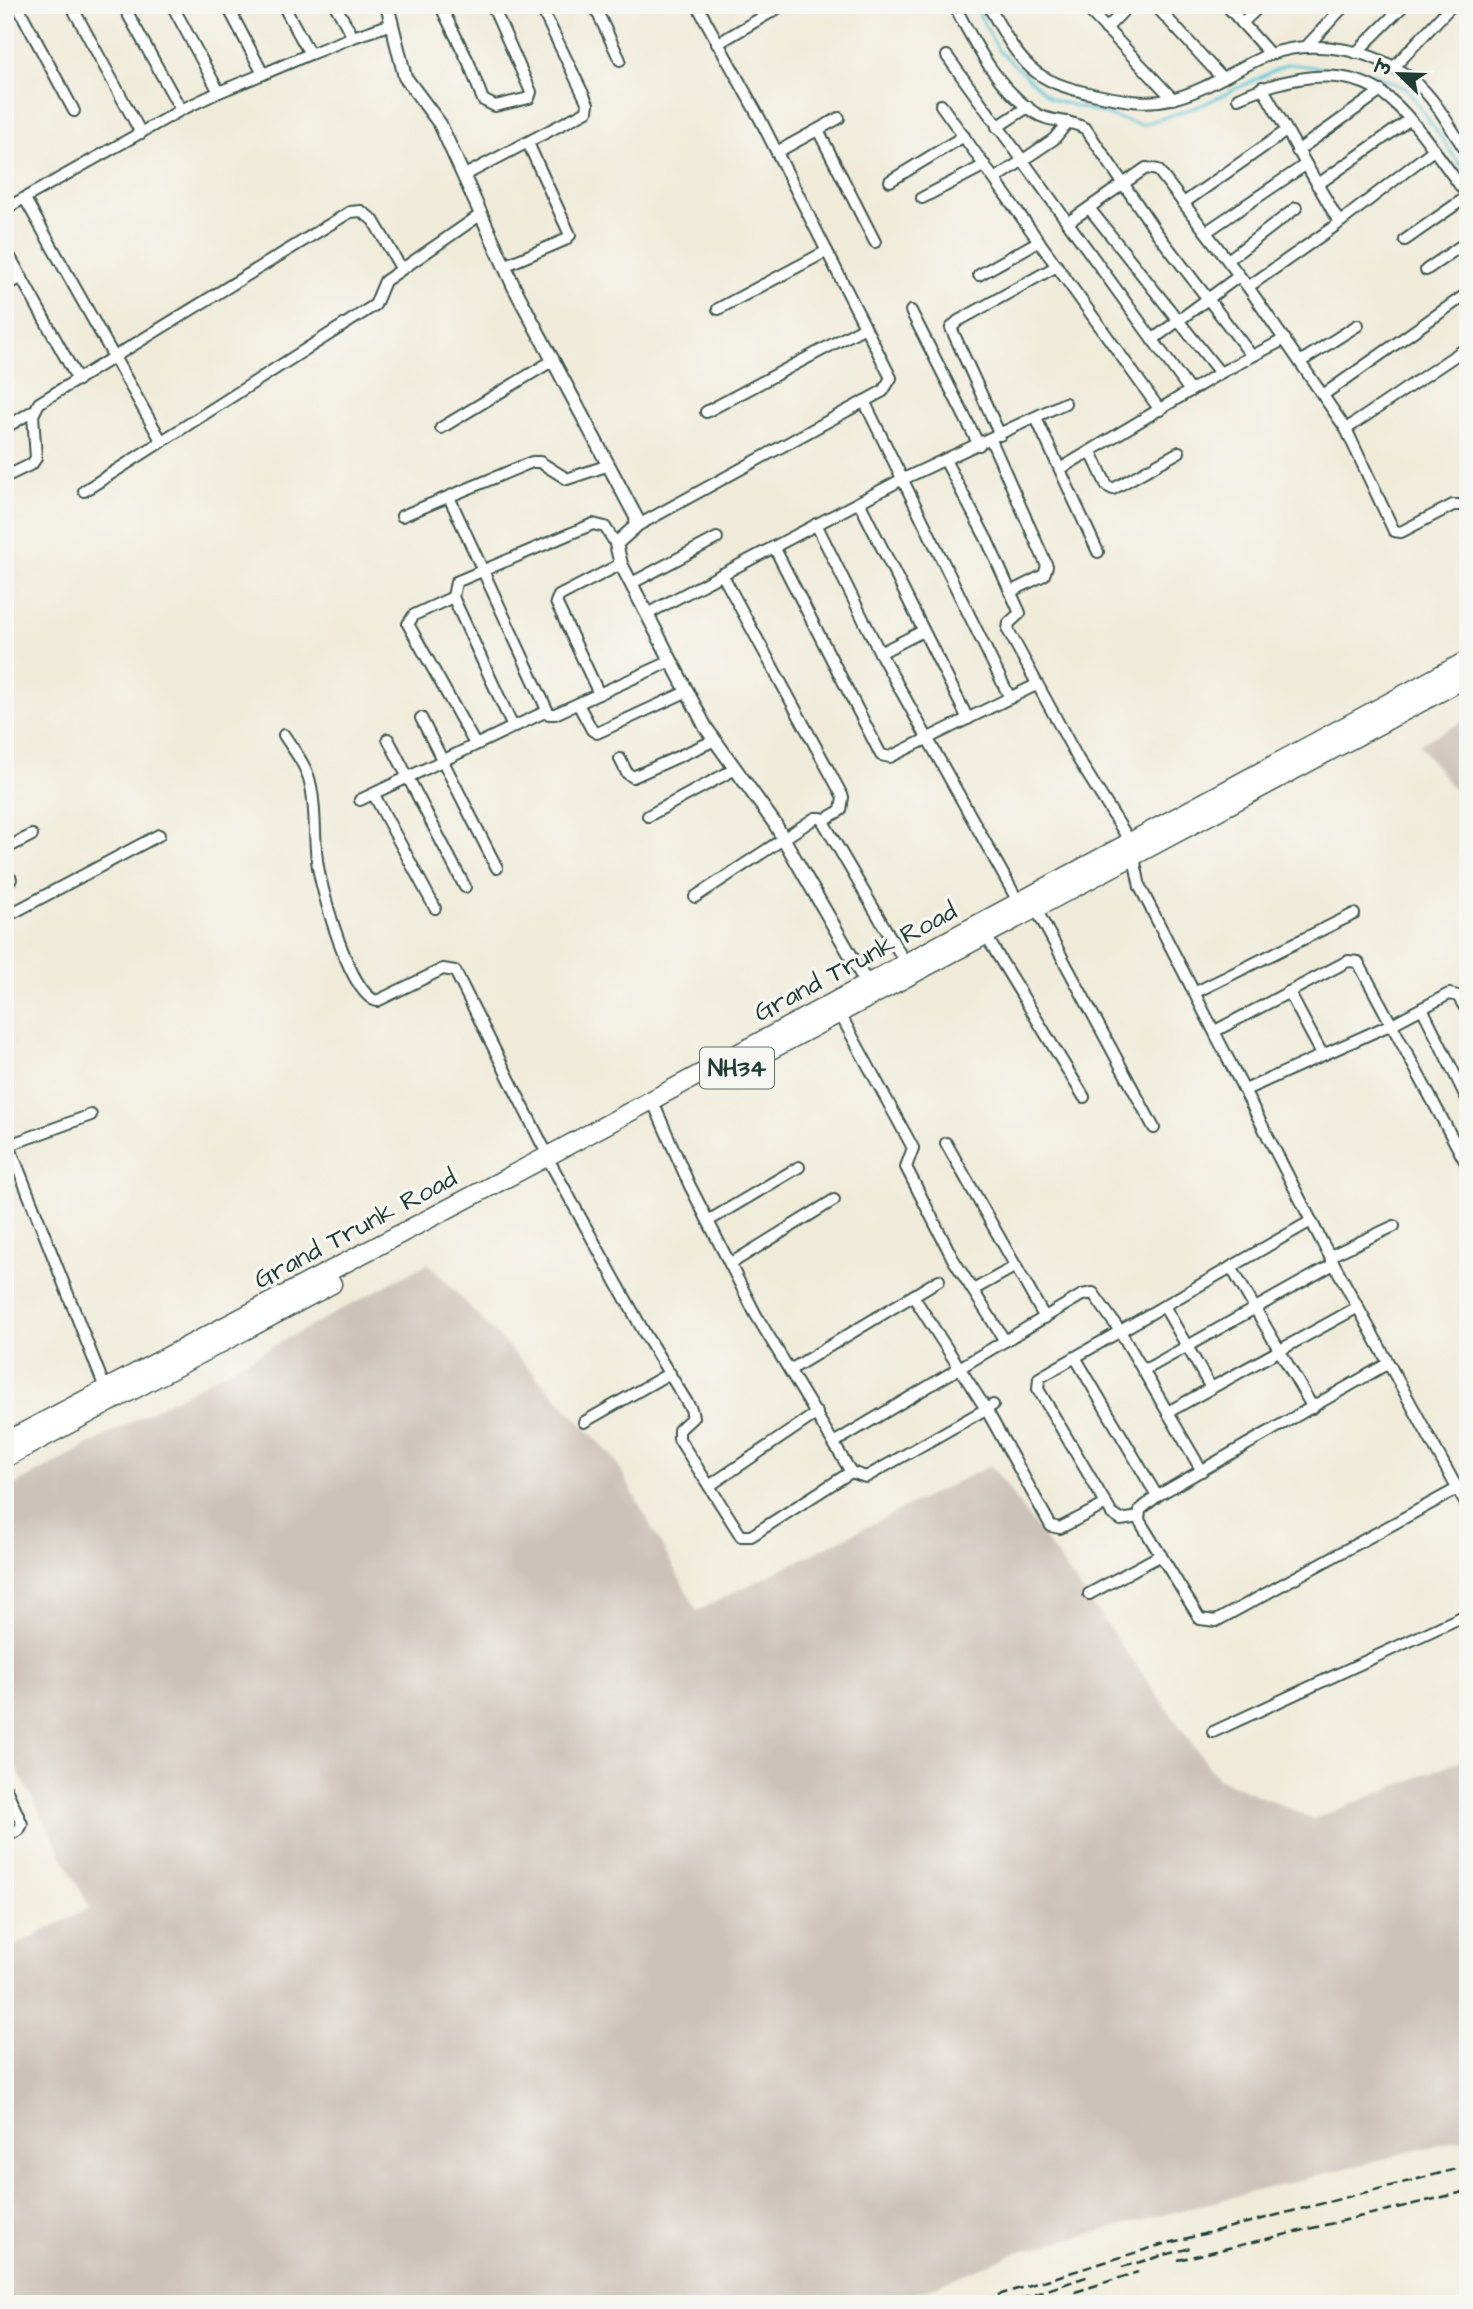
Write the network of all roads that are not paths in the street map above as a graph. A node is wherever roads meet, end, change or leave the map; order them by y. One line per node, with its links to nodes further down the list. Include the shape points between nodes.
1 (17, 5): 47 (street)
2 (71, 5): 54 (street)
3 (123, 5): 46 (street)
4 (172, 5): 41 (street)
5 (227, 5): 37 (street)
6 (283, 5): 32 (street)
7 (335, 5): 28 (street)
8 (387, 5): 26 (street)
9 (440, 5): 10 (street, via 483,100 495,106 528,98 531,92)
10 (492, 5)
11 (540, 5): 56 (street, via 588,108 584,115)
12 (594, 5): 35 (street)
13 (697, 5): 29 (street)
14 (783, 5): 29 (street)
15 (954, 5): 45 (street, via 984,60)
16 (988, 5): 43 (street, via 1026,66 1048,80 1122,100)
17 (1084, 5): 27 (street)
18 (1129, 5): 27 (street)
19 (1155, 5): 38 (street)
20 (1226, 5): 25 (street)
21 (1261, 5): 25 (street)
22 (1345, 5): 30 (street)
23 (1404, 5): 31 (street)
24 (1452, 5): 36 (street)
25 (1242, 23): 33 (street)
26 (391, 24): 28 (street); 64 (street, via 405,77 440,124)
27 (1106, 29): 43 (street)
28 (353, 37): 32 (street)
29 (717, 44): 59 (street)
30 (1306, 47): 31 (street); 33 (street)
31 (1356, 53): 36 (street)
32 (310, 54): 37 (street)
33 (1270, 54): 38 (street)
34 (947, 56): 51 (street)
35 (620, 60)
36 (1394, 67): 60 (street, via 1424,91)
37 (263, 74): 41 (street)
38 (1222, 78): 43 (street)
39 (1262, 88): 40 (street, via 1313,77 1346,80); 42 (street); 53 (street)
40 (1381, 91): 49 (street); 58 (street)
41 (219, 92): 46 (street)
42 (1238, 98)
43 (1173, 99)
44 (941, 105): 55 (street)
45 (1028, 107): 50 (street, via 1042,116); 51 (street)
46 (181, 110): 54 (street)
47 (74, 111)
48 (839, 118): 52 (street)
49 (1409, 120): 57 (street); 67 (street)
50 (1068, 122): 61 (street, via 1054,139); 68 (street, via 1086,128)
51 (997, 127): 61 (street)
52 (818, 130): 59 (street); 82 (street)
53 (1286, 131): 58 (street); 71 (street)
54 (141, 133): 70 (street)
55 (964, 136): 62 (street); 66 (street)
56 (528, 143): 64 (street); 87 (street, via 569,235)
57 (1432, 150): 76 (street); 79 (street, via 1468,196)
58 (1297, 151): 63 (street)
59 (777, 152): 84 (street)
60 (1468, 154)
61 (1021, 160): 65 (street); 77 (street)
62 (985, 165): 65 (street); 69 (street)
63 (1305, 165): 67 (street); 78 (street)
64 (465, 175): 75 (street)
65 (995, 179): 80 (street)
66 (890, 181)
67 (1317, 185): 76 (street)
68 (1122, 186): 71 (street, via 1146,168 1155,168); 72 (street); 96 (street)
69 (922, 198)
70 (25, 199): 74 (street); 106 (street)
71 (1185, 202): 78 (street)
72 (1089, 208): 77 (street); 99 (street)
73 (1296, 208): 85 (street)
74 (5, 209)
75 (480, 215): 87 (street); 88 (street)
76 (1339, 222): 94 (street)
77 (1068, 223): 103 (street)
78 (1206, 232): 85 (street)
79 (1405, 240)
80 (1039, 241): 86 (street); 90 (street)
81 (1468, 241): 89 (street)
82 (875, 242)
83 (5, 248): 92 (street)
84 (827, 251): 97 (street); 101 (street)
85 (1228, 261): 91 (street)
86 (1057, 266): 115 (street); 122 (street, via 951,328)
87 (504, 267): 107 (street)
88 (401, 268): 106 (street, via 373,220 361,211 350,212); 123 (street, via 385,281 375,305)
89 (1426, 270)
90 (979, 275)
91 (1239, 276): 94 (street); 96 (street)
92 (22, 278): 93 (street); 110 (street)
93 (5, 285)
94 (1248, 287): 102 (street)
95 (1468, 293): 112 (street)
96 (1207, 301): 99 (street); 105 (street)
97 (718, 309)
98 (911, 311): 124 (street)
99 (1178, 321): 103 (street); 109 (street)
100 (1358, 325): 108 (street)
101 (865, 327): 113 (street, via 891,378 888,388); 117 (street)
102 (1285, 339): 105 (street); 108 (street)
103 (1152, 340): 111 (street)
104 (1468, 347): 121 (street)
105 (1252, 356): 109 (street)
106 (115, 357): 110 (street); 123 (street)
107 (552, 360): 120 (street); 128 (street)
108 (1300, 362): 112 (street)
109 (1220, 373): 111 (street)
110 (78, 380): 116 (street)
111 (1190, 391): 115 (street)
112 (1323, 395): 121 (street)
113 (864, 401): 131 (street); 138 (street)
114 (1065, 403): 118 (street)
115 (1160, 410): 125 (street)
116 (33, 411): 119 (street); 130 (street, via 36,458)
117 (706, 412)
118 (1036, 418): 122 (street); 129 (street)
119 (5, 428)
120 (441, 428)
121 (1346, 429): 135 (street, via 1394,531 1401,532 1453,505)
122 (995, 438): 124 (street); 147 (street, via 1047,566 1044,575)
123 (162, 442): 132 (street)
124 (979, 445): 127 (street)
125 (1091, 452): 126 (street, via 1111,489); 129 (street)
126 (1179, 452)
127 (946, 460): 131 (street); 147 (street)
128 (608, 465): 133 (street, via 567,479 536,461); 138 (street, via 637,519)
129 (1060, 469): 142 (street)
130 (5, 477)
131 (902, 480): 134 (street); 158 (street)
132 (84, 491)
133 (449, 497): 136 (street); 144 (street)
134 (859, 502): 137 (street); 150 (street)
135 (1468, 505)
136 (402, 516)
137 (816, 524): 141 (street); 151 (street)
138 (635, 527): 140 (street)
139 (717, 538): 146 (street)
140 (616, 544): 143 (street); 144 (street, via 598,523)
141 (774, 547): 145 (street); 165 (street, via 878,751 890,757)
142 (1098, 552)
143 (621, 564): 146 (street); 157 (street, via 559,596 556,602)
144 (484, 568): 148 (street, via 456,582); 160 (street)
145 (722, 575): 149 (street); 176 (street, via 842,797 841,810)
146 (632, 583): 149 (street)
147 (1010, 592): 155 (street, via 1020,615 1009,623 1008,630)
148 (453, 597): 163 (street); 168 (street, via 414,615 408,624)
149 (647, 614): 153 (street)
150 (923, 631): 151 (street); 162 (street)
151 (880, 653): 165 (street)
152 (1468, 660): 181 (highway, Grand Trunk Road / NH34)
153 (671, 661): 156 (street); 157 (street)
154 (1468, 677): 181 (highway, Grand Trunk Road / NH34)
155 (1036, 685): 158 (street); 181 (street)
156 (688, 691): 159 (street, via 597,733); 167 (street)
157 (599, 694): 159 (street)
158 (1010, 698): 162 (street)
159 (578, 704): 160 (street, via 555,714)
160 (547, 711): 163 (street)
161 (421, 718): 170 (street)
162 (968, 719): 165 (street)
163 (512, 726): 168 (street)
164 (284, 735): 208 (street, via 310,779 318,868 338,937 360,988 370,999 385,1000 443,969 455,971)
165 (927, 738): 185 (street)
166 (388, 739): 172 (street)
167 (713, 741): 169 (street, via 633,776); 171 (street)
168 (475, 744): 170 (street)
169 (620, 759)
170 (443, 761): 172 (street); 182 (street)
171 (735, 769): 175 (street); 179 (street)
172 (407, 778): 173 (street); 183 (street)
173 (374, 795): 174 (street); 186 (street)
174 (360, 800)
175 (648, 816)
176 (824, 820): 179 (street, via 815,818); 190 (street)
177 (32, 835): 180 (street)
178 (159, 835): 188 (street)
179 (784, 838): 184 (street); 191 (street)
180 (5, 849)
181 (1131, 850): 185 (highway, Grand Trunk Road / NH34); 192 (street, via 1140,887)
182 (497, 868)
183 (465, 887)
184 (695, 897)
185 (1028, 906): 189 (highway, Grand Trunk Road / NH34); 190 (highway, Grand Trunk Road / NH34); 205 (street)
186 (435, 908)
187 (1354, 914): 192 (street)
188 (5, 917)
189 (986, 936): 191 (highway, Grand Trunk Road / NH34); 201 (street)
190 (905, 964): 191 (highway, Grand Trunk Road / NH34)
191 (871, 991): 196 (highway, Grand Trunk Road / NH34); 203 (highway, Grand Trunk Road / NH34)
192 (1196, 992): 198 (street)
193 (1289, 992): 197 (street, via 1353,960 1363,967); 198 (street); 199 (street)
194 (1422, 1008): 195 (street, via 1454,993); 197 (street); 202 (street)
195 (1468, 1013)
196 (840, 1014): 203 (highway, Grand Trunk Road / NH34); 221 (street, via 913,1148 906,1167)
197 (1394, 1023): 199 (street); 210 (street)
198 (1214, 1031): 200 (street)
199 (1322, 1054): 200 (street)
200 (1245, 1090): 214 (street)
201 (1084, 1097)
202 (1468, 1101)
203 (654, 1105): 208 (highway, Grand Trunk Road / NH34); 213 (street)
204 (90, 1115): 206 (street)
205 (1154, 1128)
206 (7, 1140): 237 (street)
207 (946, 1143): 218 (street)
208 (550, 1161): 211 (highway, Grand Trunk Road / NH34); 236 (street)
209 (799, 1167): 213 (street)
210 (1468, 1167)
211 (532, 1171): 237 (highway, Grand Trunk Road / NH34); 246 (highway, Grand Trunk Road / NH34)
212 (834, 1200): 217 (street)
213 (708, 1221): 217 (street)
214 (1311, 1221): 216 (street); 219 (street)
215 (1394, 1226): 216 (street)
216 (1332, 1260): 224 (street); 225 (street)
217 (730, 1264): 234 (street)
218 (1016, 1266): 221 (street); 226 (street)
219 (1231, 1267): 223 (street); 225 (street)
220 (939, 1280): 222 (street)
221 (973, 1290): 228 (street)
222 (913, 1296): 233 (street); 234 (street)
223 (1164, 1306): 227 (street); 229 (street)
224 (1358, 1307): 230 (street); 232 (street)
225 (1255, 1309): 229 (street); 230 (street)
226 (1045, 1318): 227 (street, via 1093,1293); 228 (street)
227 (1120, 1331): 231 (street); 235 (street)
228 (1005, 1341): 233 (street)
229 (1187, 1347): 235 (street); 238 (street)
230 (1278, 1350): 238 (street); 240 (street)
231 (1075, 1357): 251 (street); 252 (street, via 1043,1375 1037,1384)
232 (1387, 1364): 240 (street); 249 (street)
233 (961, 1367): 239 (street); 245 (street)
234 (790, 1370): 242 (street)
235 (1143, 1371): 241 (street)
236 (670, 1373): 243 (street); 250 (street, via 693,1414 677,1436)
237 (105, 1388): 244 (highway, Grand Trunk Road / NH34)
238 (1211, 1388): 241 (street)
239 (989, 1407): 248 (street, via 866,1477); 252 (street, via 1051,1526 1060,1528)
240 (1314, 1408): 247 (street)
241 (1168, 1412): 247 (street)
242 (817, 1413): 245 (street); 250 (street)
243 (584, 1422)
244 (5, 1442)
245 (835, 1443): 248 (street)
246 (5, 1458)
247 (1202, 1471): 251 (street)
248 (852, 1472): 250 (street, via 748,1537 738,1533)
249 (1463, 1485): 253 (street); 255 (street, via 1210,1622 1200,1619)
250 (709, 1486)
251 (1157, 1496): 254 (street, via 1142,1507)
252 (1106, 1504): 254 (street, via 1121,1520)
253 (1468, 1508)
254 (1139, 1517): 255 (street)
255 (1161, 1555): 256 (street)
256 (1089, 1594)
257 (1468, 1614): 258 (street)
258 (1213, 1732)
259 (5, 1787): 260 (street, via 22,1824)
260 (5, 1837)

